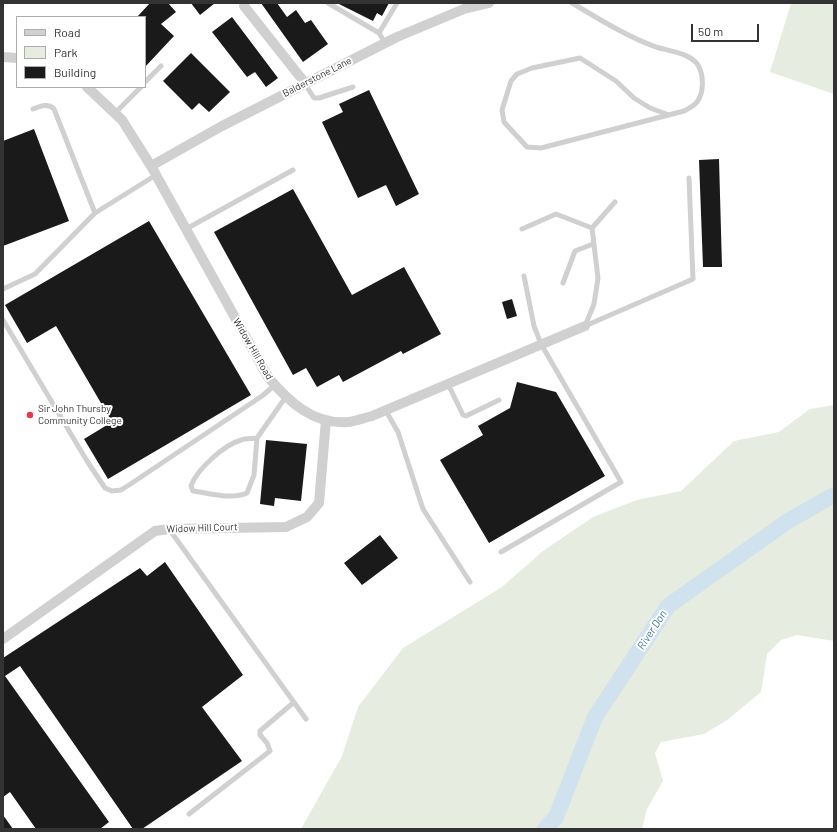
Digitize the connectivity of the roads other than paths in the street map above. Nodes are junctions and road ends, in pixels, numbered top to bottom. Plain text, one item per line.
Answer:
1 (328, 3) edge
2 (397, 3) edge
3 (489, 3) edge
4 (572, 3) edge
5 (244, 6) dead end
6 (465, 6) edge
7 (379, 33) junction
8 (385, 43) junction
9 (3, 57) edge
10 (16, 58) edge
11 (161, 66) dead end
12 (146, 81) edge
13 (305, 83) junction
14 (354, 86) dead end
15 (88, 88) edge
16 (139, 88) edge
17 (33, 108) dead end
18 (115, 113) junction
19 (669, 115) junction
20 (153, 170) junction
21 (292, 170) dead end
22 (689, 178) dead end
23 (615, 202) dead end
24 (95, 213) junction
25 (592, 228) junction
26 (186, 229) junction
27 (522, 230) dead end
28 (594, 244) junction
29 (524, 276) dead end
30 (563, 283) dead end
31 (3, 289) edge
32 (3, 320) edge
33 (585, 326) junction
34 (541, 344) junction
35 (448, 384) junction
36 (275, 385) junction
37 (285, 398) junction
38 (500, 400) dead end
39 (386, 411) junction
40 (326, 420) junction
41 (257, 438) junction
42 (169, 528) junction
43 (501, 552) dead end
44 (470, 582) dead end
45 (3, 639) edge
46 (293, 703) junction
47 (306, 719) dead end
48 (189, 814) dead end

1 - 7 lane
2 - 7 lane
3 - 6 street, Balderstone Lane
4 - 19 lane
5 - 13 street
6 - 8 street, Balderstone Lane
7 - 8 lane
8 - 13 street, Balderstone Lane
9 - 10 street
11 - 12 lane
13 - 14 lane
13 - 20 street, Balderstone Lane
15 - 18 street, Widow Hill Road
16 - 18 lane
17 - 24 lane
18 - 20 street, Widow Hill Road
19 - 19 lane
20 - 24 lane
20 - 26 street, Widow Hill Road
21 - 26 lane
22 - 33 lane
23 - 25 lane
24 - 31 lane
25 - 27 lane
25 - 28 lane
26 - 36 street, Widow Hill Road
28 - 30 lane
28 - 33 lane
29 - 34 lane
32 - 36 lane
33 - 34 street, Widow Hill Road
34 - 35 street, Widow Hill Road
34 - 43 lane
35 - 38 lane
35 - 39 street, Widow Hill Road
36 - 37 street, Widow Hill Road
37 - 40 street, Widow Hill Road
37 - 41 lane
39 - 40 street, Widow Hill Road
39 - 44 lane
40 - 42 street, Widow Hill Court
41 - 41 lane
42 - 45 street, Widow Hill Court
42 - 46 lane
46 - 47 lane
46 - 48 lane

